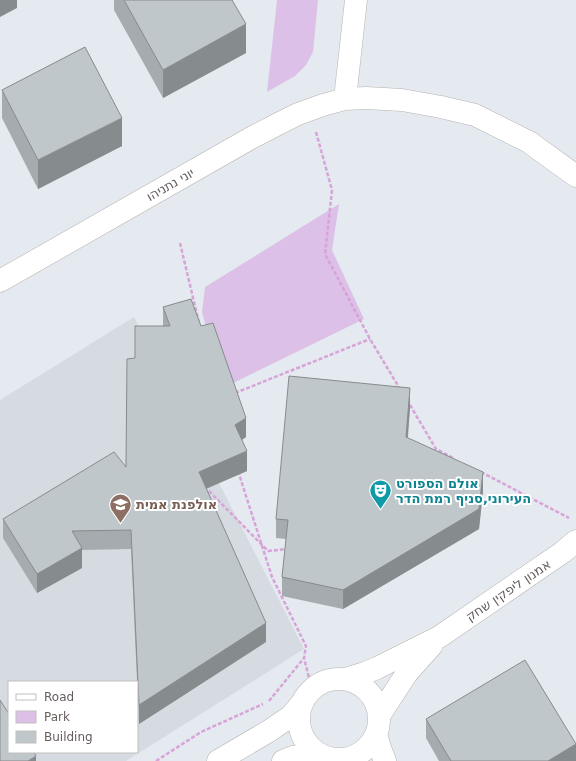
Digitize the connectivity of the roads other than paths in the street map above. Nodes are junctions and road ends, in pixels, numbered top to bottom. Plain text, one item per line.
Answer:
1 (356, 0) edge
2 (345, 99) junction
3 (576, 176) edge
4 (0, 281) edge
5 (576, 541) edge
6 (439, 637) junction
7 (345, 679) junction
8 (306, 696) junction
9 (378, 725) junction
10 (319, 754) junction
11 (340, 760) edge
12 (218, 761) edge
13 (282, 761) edge
14 (385, 761) edge

1 - 2 street
2 - 3 street
2 - 4 street, יוני נתניהו
5 - 6 street, אמנון ליפקין שחק
6 - 7 street, אמנון ליפקין שחק
6 - 9 street, אמנון ליפקין שחק
7 - 8 street
7 - 9 street
8 - 10 street
8 - 12 street
9 - 11 street
9 - 14 street
10 - 11 street
10 - 13 street

